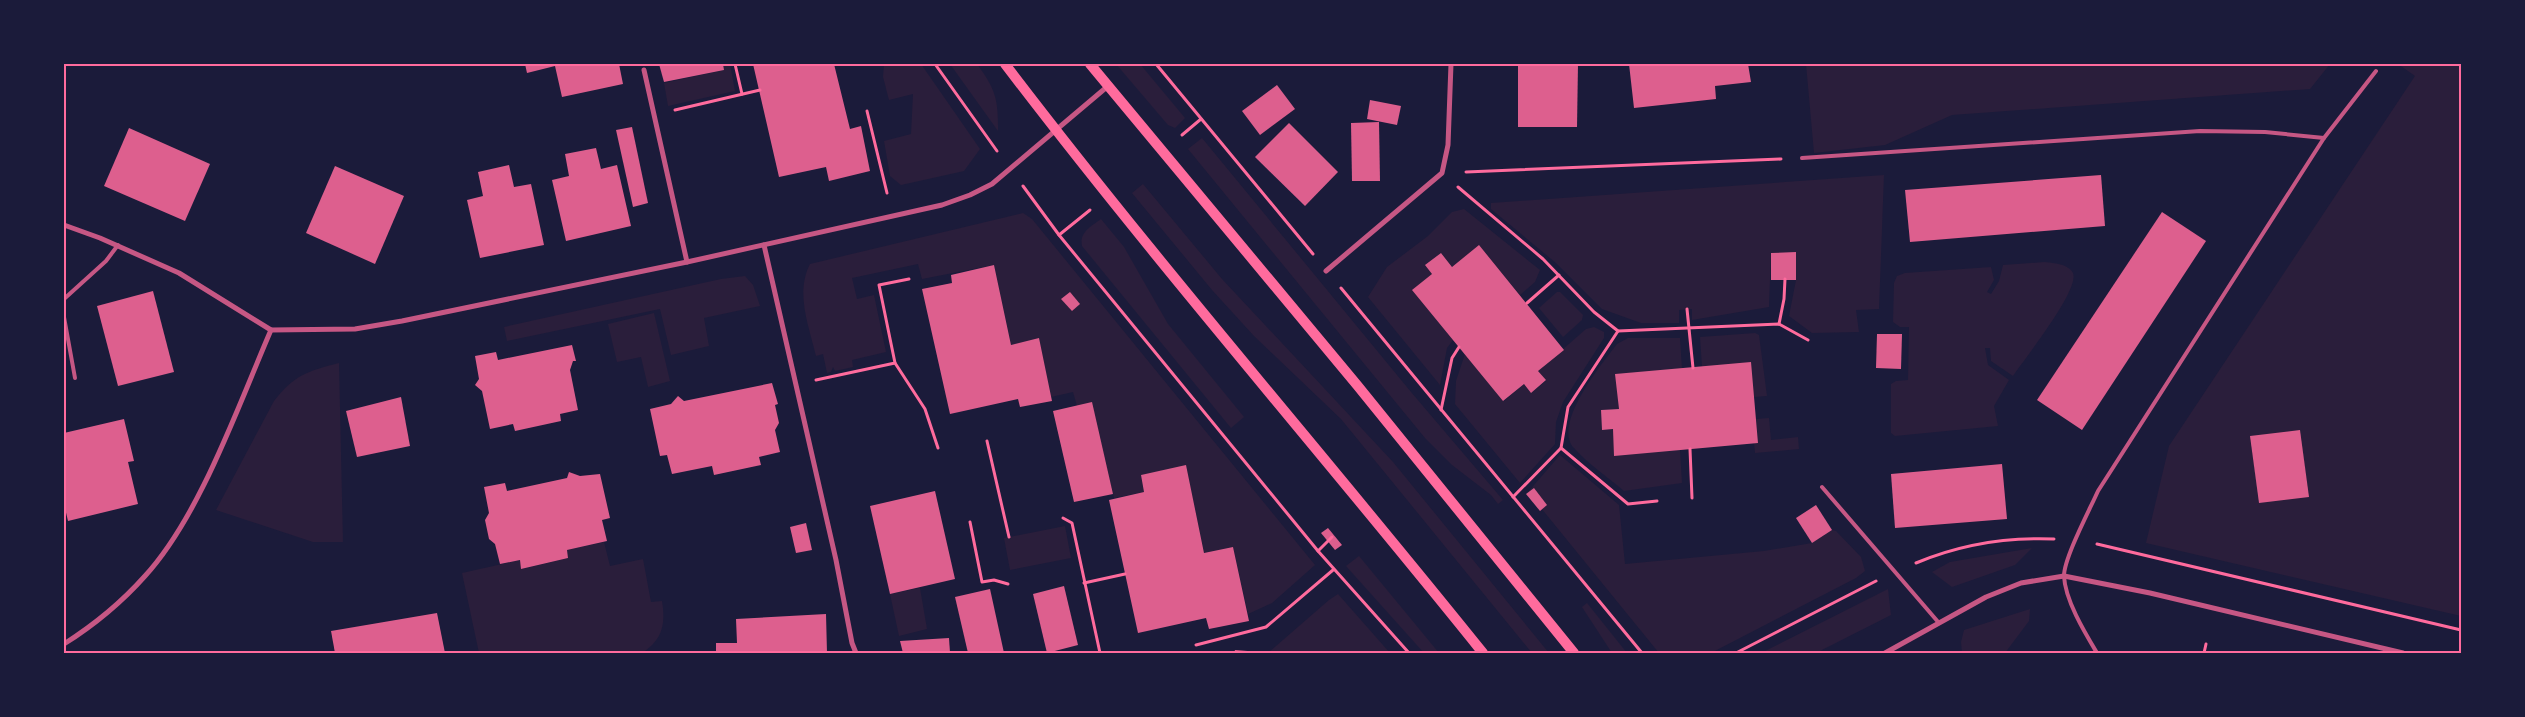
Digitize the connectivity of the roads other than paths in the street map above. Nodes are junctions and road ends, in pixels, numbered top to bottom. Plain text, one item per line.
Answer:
1 (1004, 64) edge
2 (1090, 64) edge
3 (1450, 64) edge
4 (644, 70) dead end
5 (2376, 71) dead end
6 (1108, 86) junction
7 (1056, 131) junction
8 (2324, 138) junction
9 (1802, 158) road end
10 (64, 225) edge
11 (118, 245) junction
12 (764, 245) junction
13 (687, 262) junction
14 (1326, 271) road end
15 (64, 299) edge
16 (64, 317) edge
17 (271, 330) junction
18 (75, 378) dead end
19 (1822, 486) dead end
20 (2064, 576) junction
21 (1939, 622) junction
22 (64, 644) edge
23 (856, 653) edge
24 (1483, 653) edge
25 (1574, 653) edge
26 (1886, 653) edge
27 (2097, 653) edge
28 (2403, 653) edge

1 - 7 main road
2 - 6 main road
3 - 14 street
4 - 13 street
5 - 8 lane
6 - 7 street
6 - 25 main road
7 - 12 street
7 - 24 main road
8 - 9 lane
8 - 20 lane
10 - 11 street
11 - 15 lane
11 - 17 street
12 - 13 street
12 - 23 street
13 - 17 street
16 - 18 lane
17 - 22 street
19 - 21 lane
20 - 21 street
20 - 27 lane
20 - 28 street
21 - 26 street

